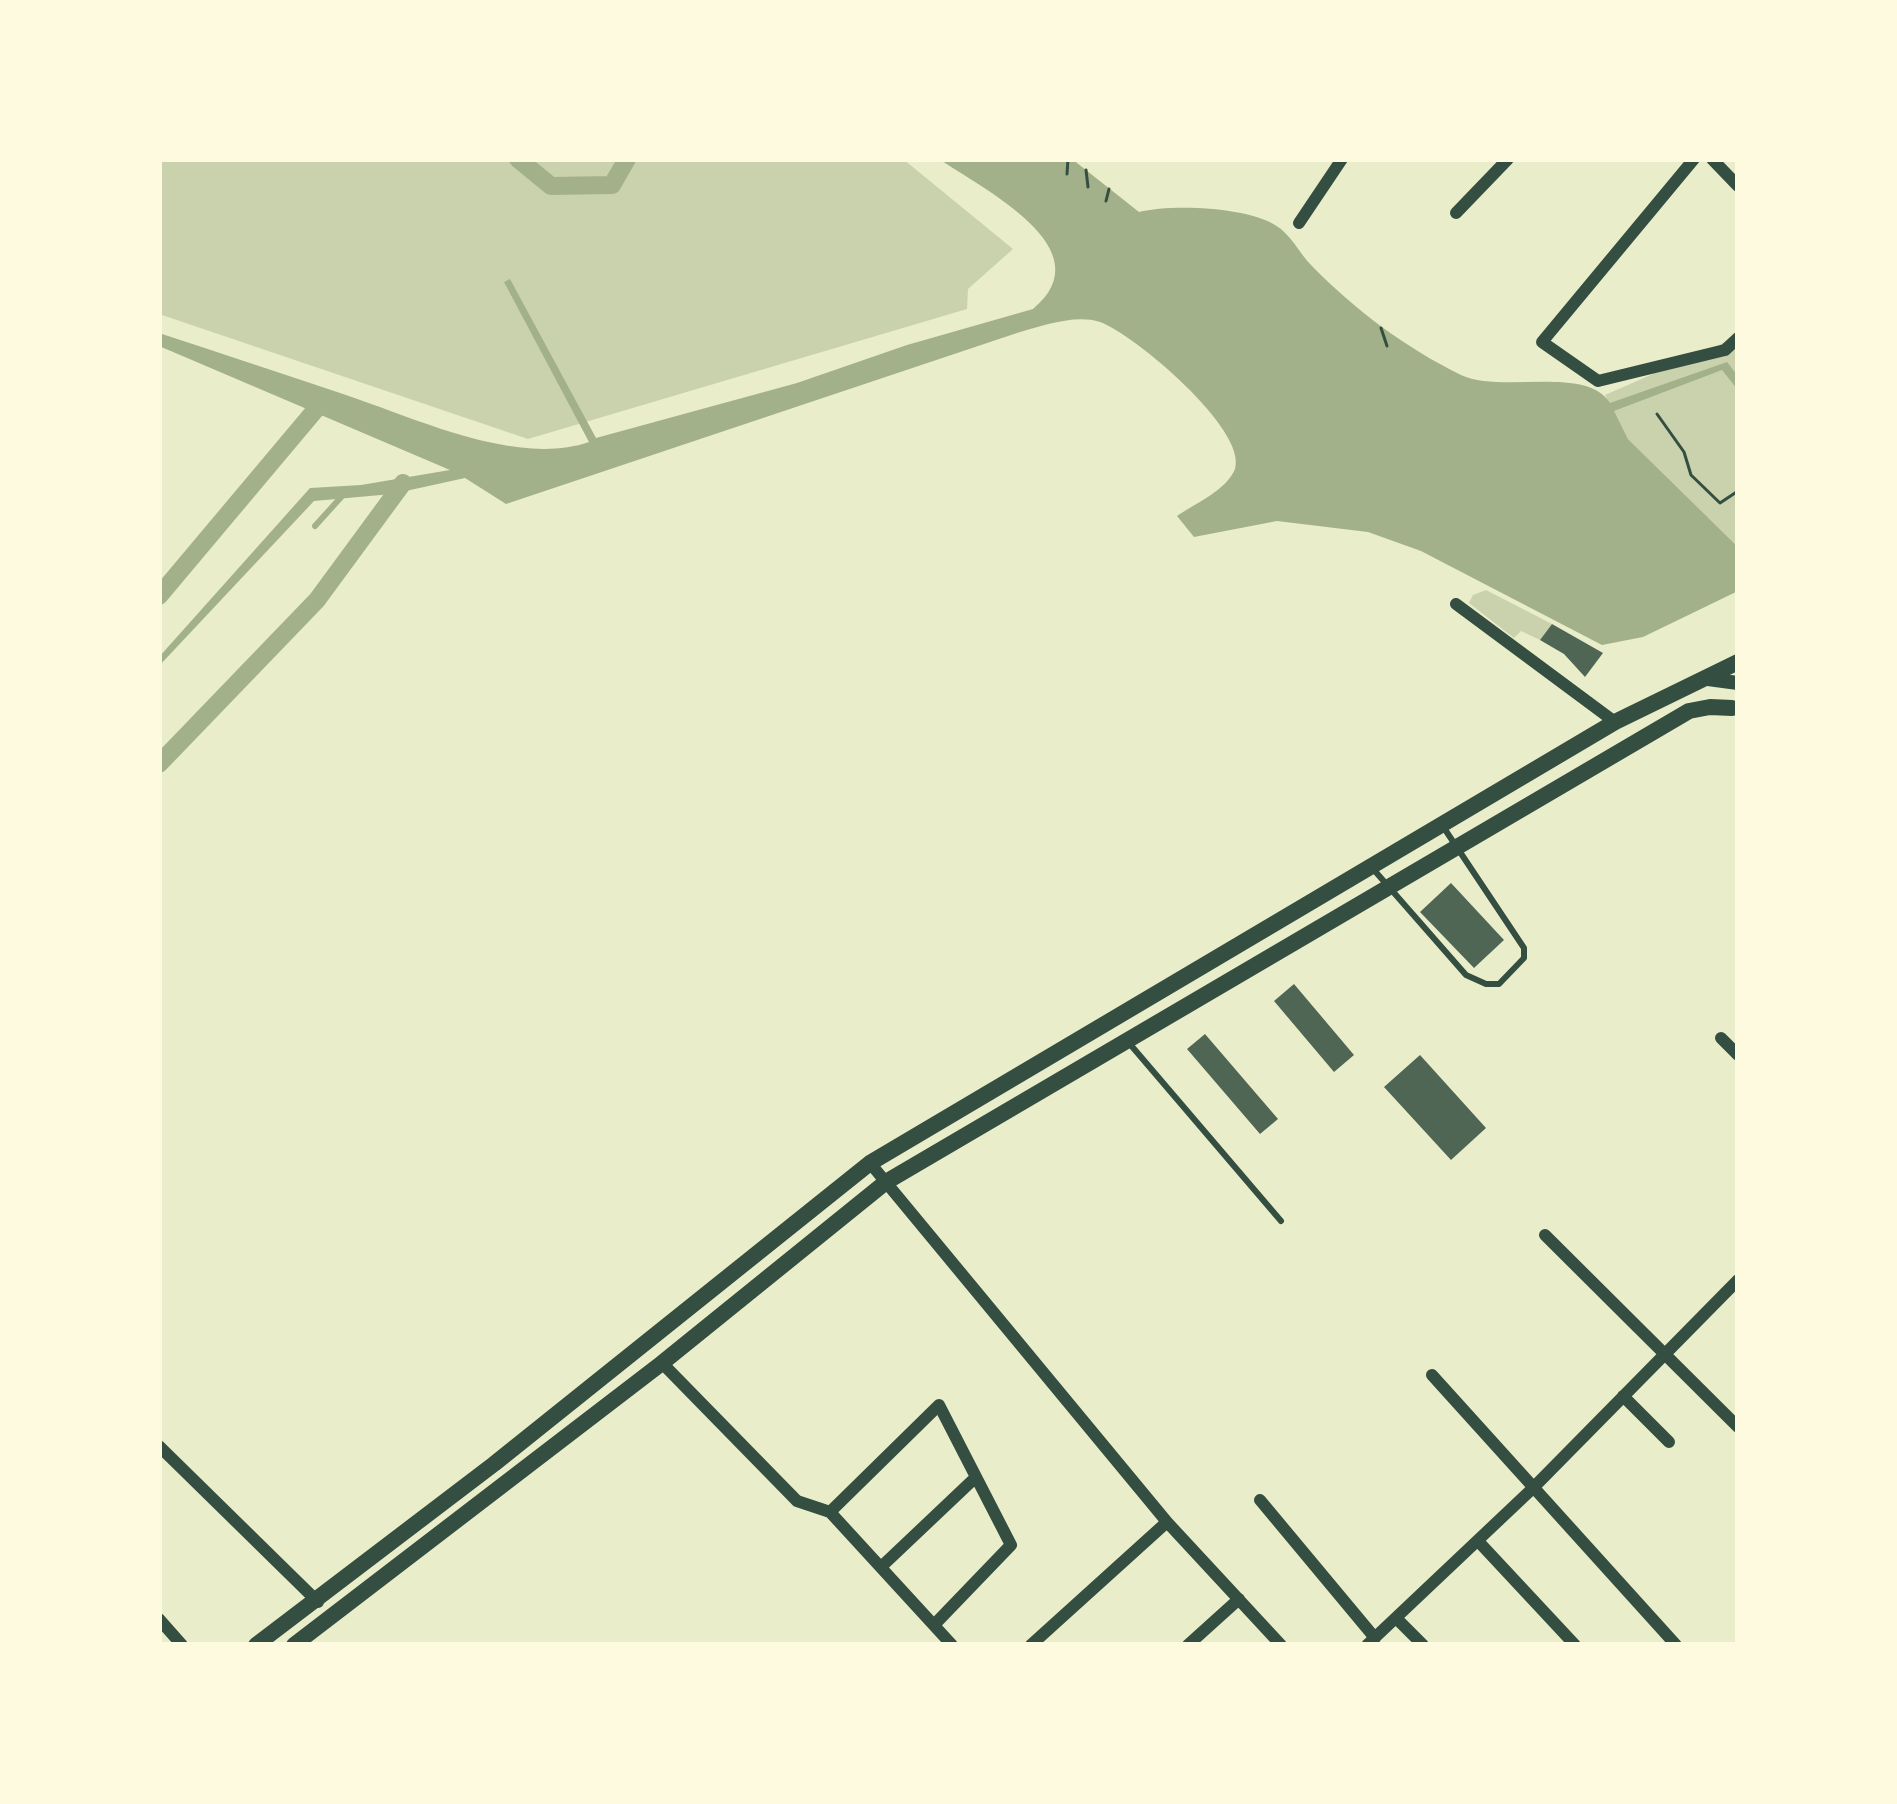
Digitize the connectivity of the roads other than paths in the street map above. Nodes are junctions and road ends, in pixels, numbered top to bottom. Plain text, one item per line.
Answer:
1 (1342, 159) edge
2 (1508, 159) edge
3 (1694, 159) edge
4 (1712, 159) edge
5 (1738, 186) edge
6 (1456, 213) dead end
7 (1299, 223) dead end
8 (1738, 338) edge
9 (1456, 604) dead end
10 (1738, 662) edge
11 (1703, 679) junction
12 (1738, 683) edge
13 (1735, 710) edge
14 (1615, 722) junction
15 (1442, 825) junction
16 (1456, 848) junction
17 (1372, 866) junction
18 (1387, 888) junction
19 (1110, 1019) junction
20 (1721, 1038) dead end
21 (1126, 1040) junction
22 (1738, 1055) edge
23 (989, 1089) junction
24 (1003, 1113) junction
25 (870, 1163) junction
26 (886, 1182) junction
27 (806, 1212) junction
28 (1281, 1221) dead end
29 (821, 1232) junction
30 (1545, 1235) dead end
31 (1738, 1280) edge
32 (718, 1282) junction
33 (735, 1303) junction
34 (1666, 1352) junction
35 (662, 1363) junction
36 (1432, 1376) dead end
37 (1623, 1396) junction
38 (1738, 1427) edge
39 (1669, 1442) dead end
40 (159, 1446) edge
41 (494, 1464) junction
42 (976, 1477) junction
43 (508, 1481) junction
44 (1532, 1490) junction
45 (1260, 1500) dead end
46 (830, 1512) junction
47 (1167, 1522) junction
48 (1478, 1540) junction
49 (881, 1567) junction
50 (1239, 1599) junction
51 (317, 1602) junction
52 (1396, 1618) junction
53 (159, 1619) edge
54 (934, 1624) junction
55 (1371, 1641) edge
56 (182, 1645) edge
57 (256, 1645) edge
58 (294, 1645) edge
59 (952, 1645) edge
60 (1031, 1645) edge
61 (1188, 1645) edge
62 (1281, 1645) edge
63 (1423, 1645) edge
64 (1575, 1645) edge
65 (1676, 1645) edge

1 - 7 street
2 - 6 street
3 - 8 street
4 - 5 street
9 - 14 street
10 - 11 main road
11 - 12 street
11 - 14 main road
13 - 16 main road
14 - 15 main road
15 - 16 lane
15 - 17 main road
16 - 18 main road
16 - 18 lane
17 - 18 lane
17 - 19 main road
18 - 21 main road
19 - 21 main road
19 - 23 main road
20 - 22 street
21 - 24 main road
21 - 28 lane
23 - 24 main road
23 - 25 main road
24 - 26 main road
25 - 26 street
25 - 27 main road
26 - 29 main road
26 - 47 street
27 - 29 main road
27 - 32 main road
29 - 33 main road
30 - 34 street
31 - 34 street
32 - 33 main road
32 - 41 main road
33 - 35 main road
34 - 37 street
34 - 38 street
35 - 43 main road
35 - 46 street
36 - 44 street
37 - 39 street
37 - 44 street
40 - 51 street
41 - 43 main road
41 - 51 main road
42 - 46 street
42 - 49 street
42 - 54 street
43 - 58 main road
44 - 48 street
44 - 65 street
45 - 55 street
46 - 49 street
47 - 50 street
47 - 60 street
48 - 52 street
48 - 64 street
49 - 54 street
50 - 61 street
50 - 62 street
51 - 57 main road
52 - 55 street
52 - 63 street
53 - 56 street
54 - 59 street

